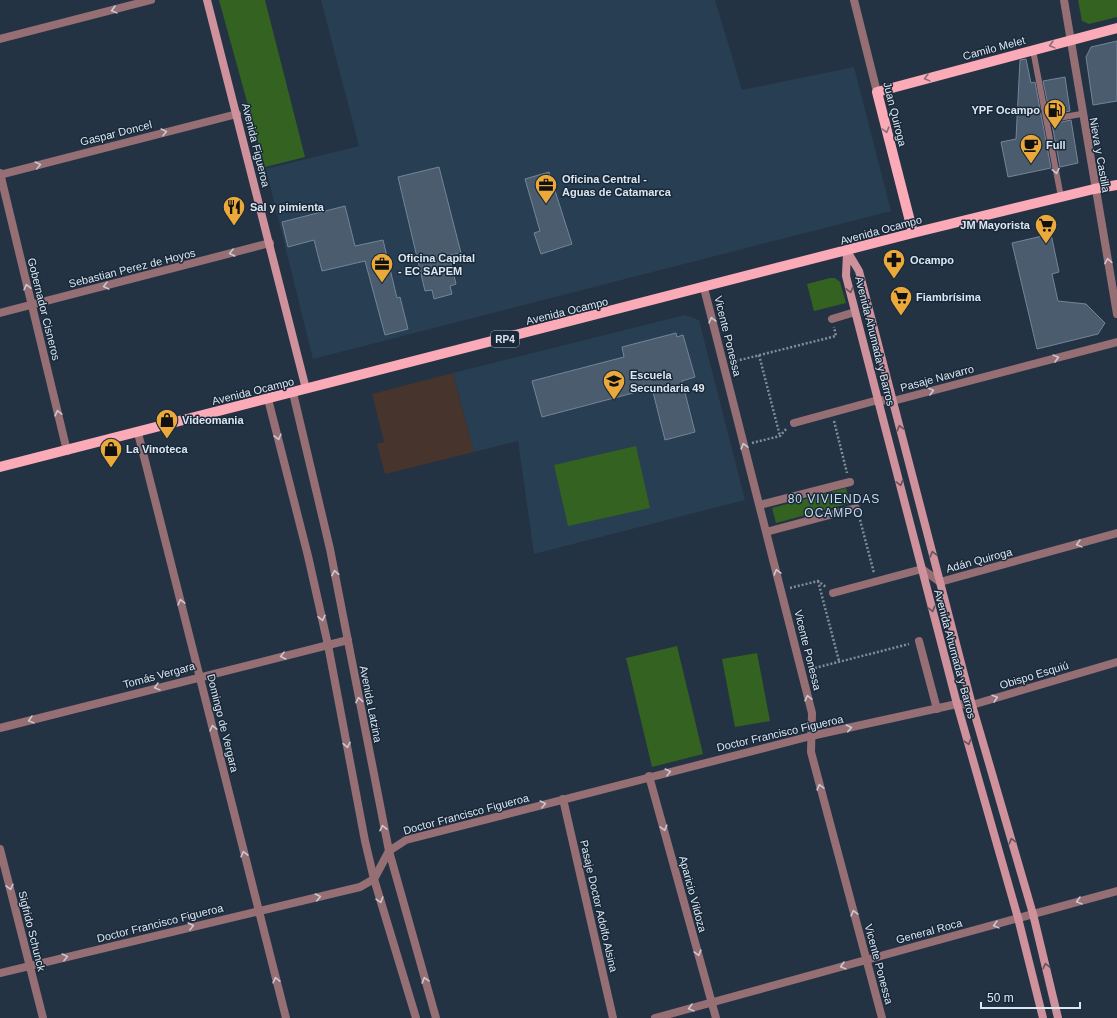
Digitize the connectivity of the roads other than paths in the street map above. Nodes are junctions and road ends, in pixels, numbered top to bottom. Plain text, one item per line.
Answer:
1 (152, 0) edge
2 (208, 0) edge
3 (854, 0) edge
4 (1064, 0) edge
5 (1117, 28) edge
6 (0, 39) edge
7 (1070, 40) junction
8 (1034, 50) junction
9 (877, 92) junction
10 (237, 114) junction
11 (1082, 114) junction
12 (1047, 120) junction
13 (0, 174) edge
14 (1117, 185) edge
15 (1094, 189) junction
16 (1061, 197) junction
17 (913, 233) junction
18 (270, 244) junction
19 (847, 251) junction
20 (704, 288) junction
21 (32, 305) junction
22 (855, 312) junction
23 (0, 313) edge
24 (1117, 314) edge
25 (832, 319) road end
26 (1117, 342) edge
27 (306, 389) junction
28 (293, 393) junction
29 (268, 399) junction
30 (878, 400) junction
31 (893, 402) junction
32 (794, 423) road end
33 (138, 433) junction
34 (67, 451) junction
35 (0, 467) edge
36 (850, 482) dead end
37 (760, 505) junction
38 (856, 508) dead end
39 (766, 532) junction
40 (1117, 533) edge
41 (922, 569) junction
42 (940, 582) junction
43 (833, 593) road end
44 (348, 640) junction
45 (919, 641) road end
46 (328, 645) junction
47 (1117, 662) edge
48 (200, 676) junction
49 (957, 704) junction
50 (972, 705) junction
51 (937, 709) junction
52 (0, 728) edge
53 (811, 736) junction
54 (649, 776) junction
55 (564, 799) junction
56 (0, 849) edge
57 (389, 851) junction
58 (374, 879) junction
59 (1117, 891) edge
60 (258, 910) junction
61 (1033, 914) junction
62 (1018, 918) junction
63 (866, 960) junction
64 (29, 966) junction
65 (0, 973) edge
66 (712, 1002) junction
67 (43, 1018) edge
68 (286, 1018) edge
69 (416, 1018) edge
70 (436, 1018) edge
71 (614, 1018) edge
72 (655, 1018) edge
73 (716, 1018) edge
74 (882, 1018) edge
75 (1043, 1018) edge
76 (1058, 1018) edge

1 -> 6 street
2 - 10 main road, Avenida Figueroa
3 - 9 street, Juan Quiroga
4 - 7 street, Nieva y Castilla
5 - 7 main road, Camilo Melet
7 -> 8 main road, Camilo Melet
7 - 11 street, Nieva y Castilla
8 -> 9 main road, Camilo Melet
8 - 12 lane
9 -> 17 main road, Juan Quiroga
13 -> 10 street, Gaspar Doncel
10 - 18 main road, Avenida Figueroa
11 - 12 lane
11 - 15 street, Nieva y Castilla
12 -> 16 lane
21 -> 13 street, Gobernador Cisneros
14 - 15 main road, Avenida Ocampo / RP4
15 - 16 main road, Avenida Ocampo / RP4
24 -> 15 street, Nieva y Castilla
16 - 17 main road, Avenida Ocampo / RP4
17 - 19 main road, Avenida Ocampo / RP4
18 -> 21 street, Sebastian Perez de Hoyos
18 - 27 main road, Avenida Figueroa
19 - 20 main road, Avenida Ocampo / RP4
19 -> 22 main road, Avenida Ahumada y Barros
19 - 31 main road, Avenida Ahumada y Barros
20 - 27 main road, Avenida Ocampo / RP4
37 -> 20 street, Vicente Ponessa
21 - 23 street, Sebastian Perez de Hoyos
34 -> 21 street, Gobernador Cisneros
22 - 25 street
22 - 30 main road, Avenida Ahumada y Barros
31 -> 26 street, Pasaje Navarro
27 - 28 main road, Avenida Ocampo / RP4
28 - 29 main road, Avenida Ocampo / RP4
44 -> 28 street, Avenida Latzina
29 - 33 main road, Avenida Ocampo / RP4
29 -> 46 street
30 - 31 street, Pasaje Navarro
30 - 32 street, Pasaje Navarro
30 -> 41 main road, Avenida Ahumada y Barros
42 -> 31 main road, Avenida Ahumada y Barros
33 - 34 main road, Avenida Ocampo / RP4
48 -> 33 street, Domingo de Vergara
34 - 35 main road, Avenida Ocampo / RP4
36 - 37 street
37 - 39 street, Vicente Ponessa
38 - 39 street
53 -> 39 street, Vicente Ponessa
40 -> 42 street, Adán Quiroga
41 - 42 street, Adán Quiroga
41 - 43 street
41 -> 49 main road, Avenida Ahumada y Barros
42 - 50 main road, Avenida Ahumada y Barros
44 - 46 street, Tomás Vergara
57 -> 44 street, Avenida Latzina
45 - 51 street
46 -> 48 street, Tomás Vergara
46 -> 58 street
50 -> 47 street, Obispo Esquiú
48 -> 52 street, Tomás Vergara
60 -> 48 street, Domingo de Vergara
49 - 50 street, Obispo Esquiú
49 - 51 street, Doctor Francisco Figueroa
49 -> 62 main road, Avenida Ahumada y Barros
61 -> 50 main road, Avenida Ahumada y Barros
53 -> 51 street, Doctor Francisco Figueroa
54 -> 53 street, Doctor Francisco Figueroa
63 -> 53 street, Vicente Ponessa
54 - 55 street, Doctor Francisco Figueroa
54 -> 66 street, Aparicio Vildoza
57 -> 55 street, Doctor Francisco Figueroa
55 - 71 street, Pasaje Doctor Adolfo Alsina
56 -> 64 street, Sigfrido Schunck
57 - 58 street, Doctor Francisco Figueroa
70 -> 57 street, Avenida Latzina
60 -> 58 street, Doctor Francisco Figueroa
58 -> 69 street
59 -> 61 street, General Roca
64 -> 60 street, Doctor Francisco Figueroa
68 -> 60 street, Domingo de Vergara
61 - 62 street, General Roca
76 -> 61 main road, Avenida Ahumada y Barros
62 -> 63 street, General Roca
62 - 75 main road, Avenida Ahumada y Barros
63 -> 66 street, General Roca
63 - 74 street, Vicente Ponessa
64 - 65 street, Doctor Francisco Figueroa
64 - 67 street, Sigfrido Schunck
66 -> 72 street, General Roca
66 - 73 street, Aparicio Vildoza

